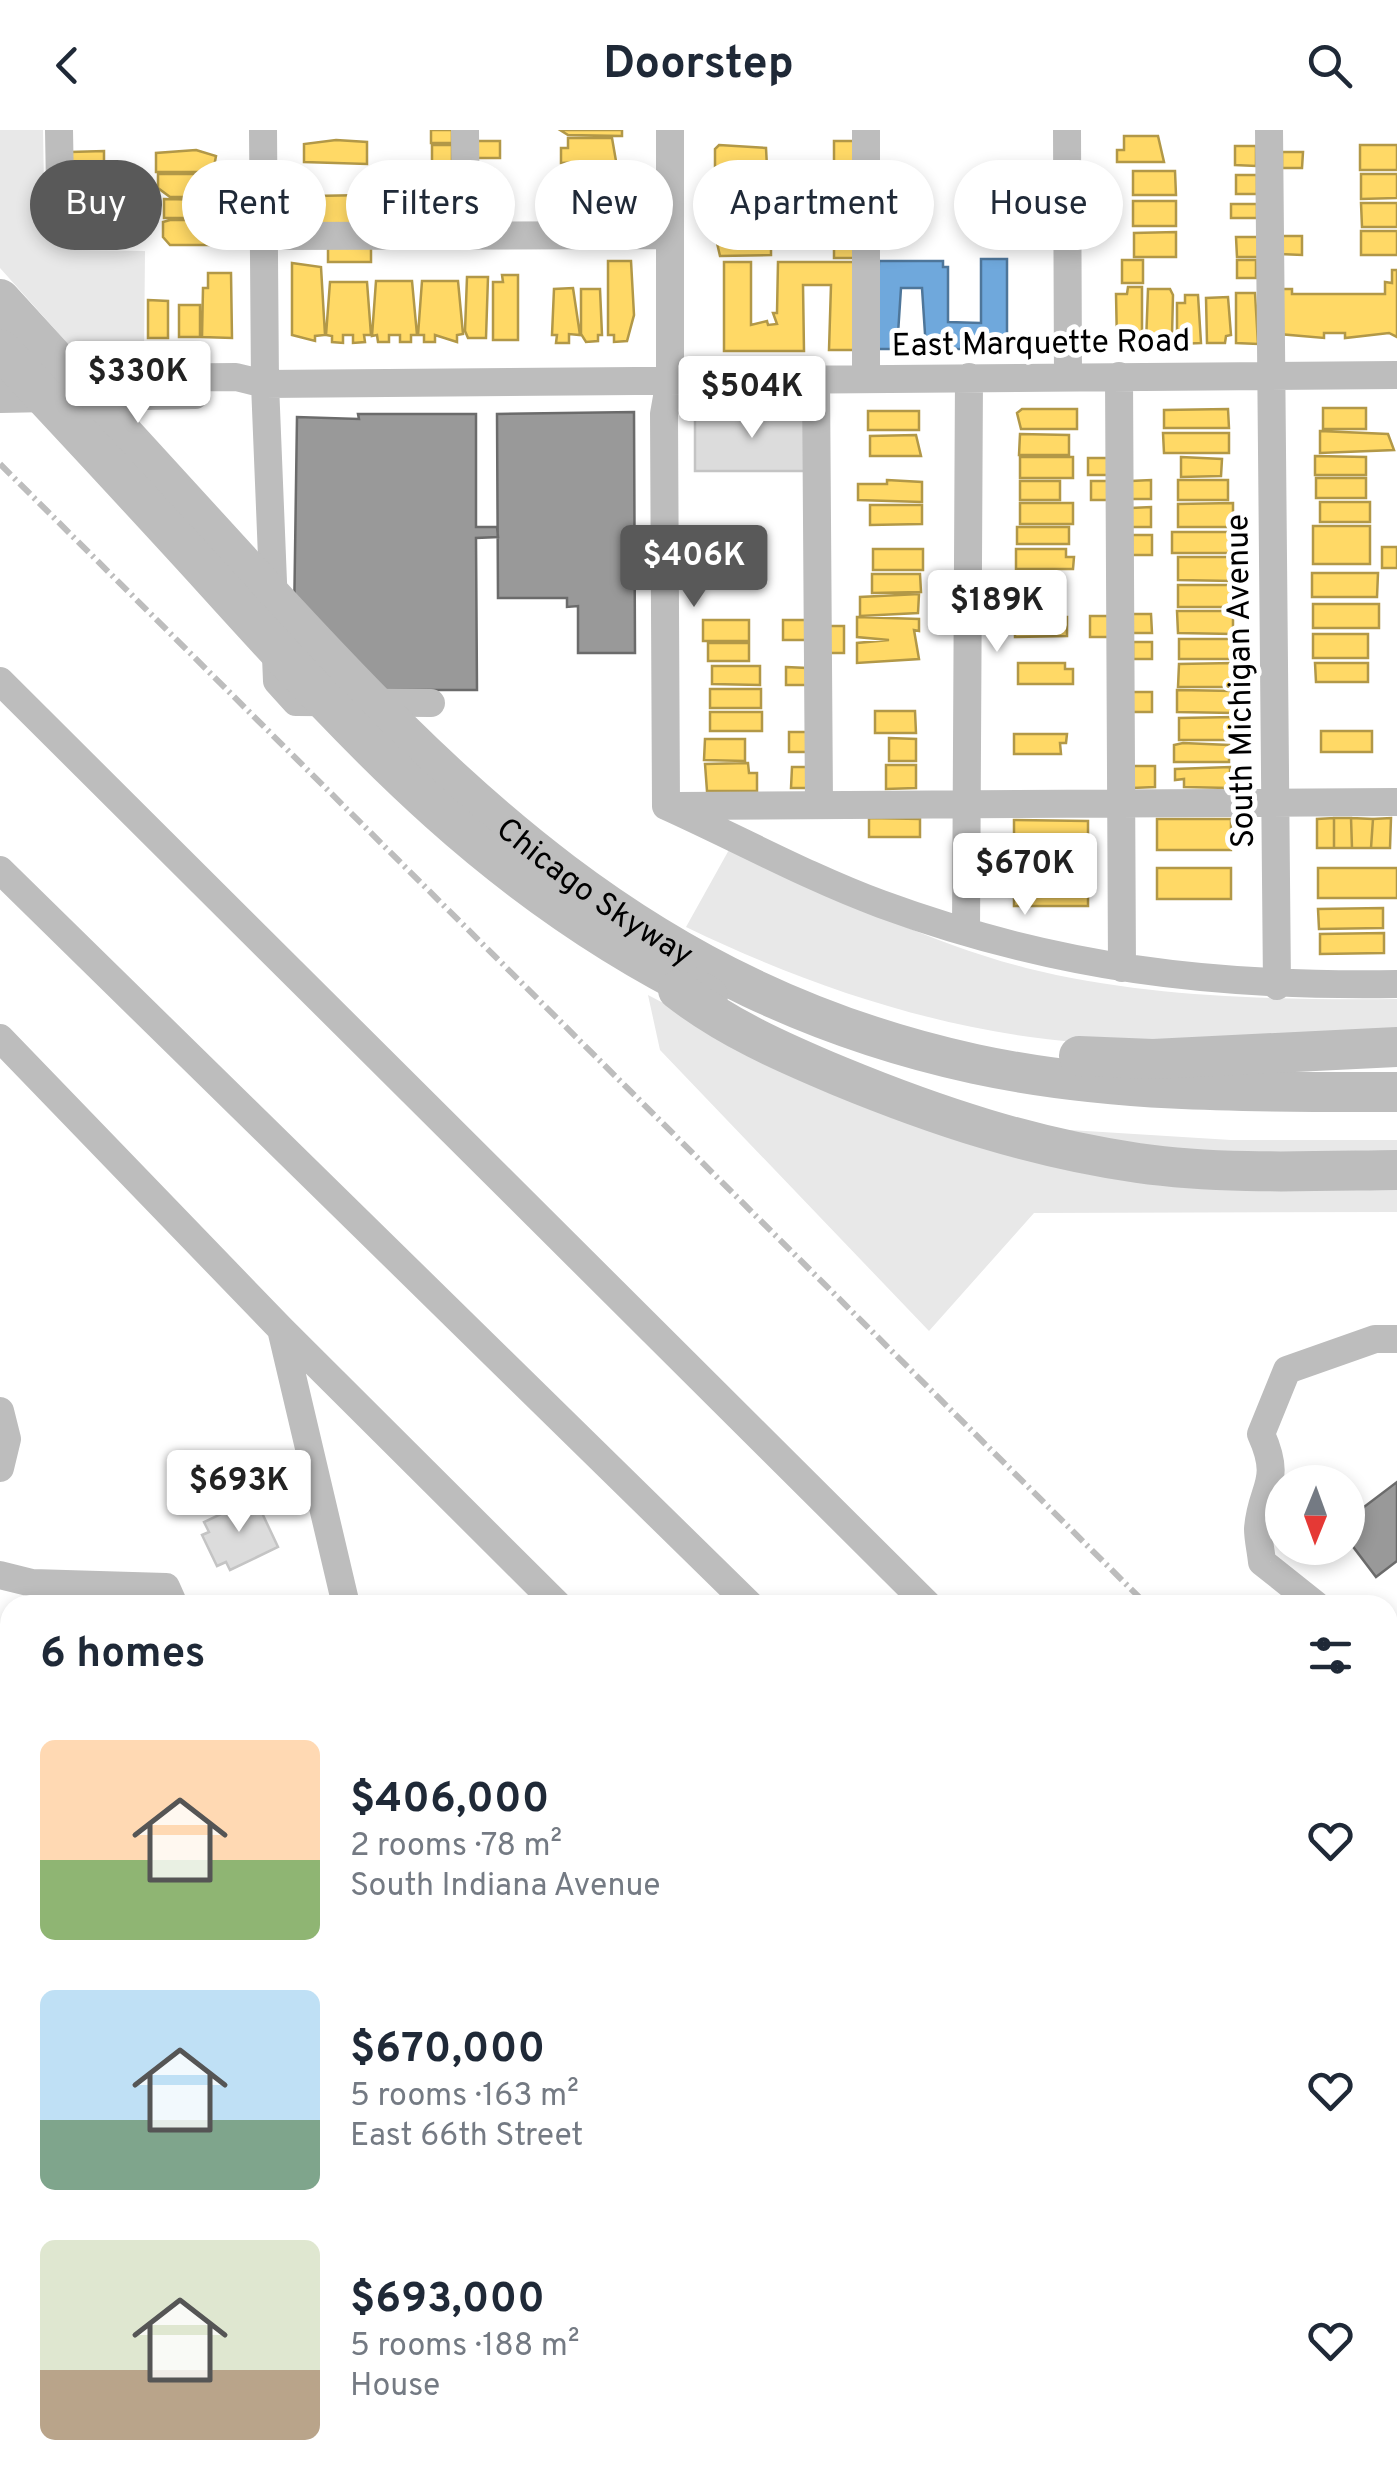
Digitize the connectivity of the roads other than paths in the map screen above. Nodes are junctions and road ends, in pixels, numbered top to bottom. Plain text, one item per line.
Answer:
1 (60, 130) edge
2 (263, 130) edge
3 (465, 130) edge
4 (670, 130) edge
5 (866, 130) edge
6 (1066, 130) edge
7 (1268, 130) edge
8 (60, 160) edge
9 (263, 160) edge
10 (465, 160) edge
11 (670, 160) edge
12 (264, 250) edge
13 (670, 250) edge
14 (0, 300) edge
15 (2, 361) edge
16 (1270, 374) junction
17 (1397, 375) edge
18 (1068, 376) junction
19 (1119, 376) junction
20 (969, 377) junction
21 (866, 378) junction
22 (816, 379) junction
23 (670, 380) junction
24 (265, 384) junction
25 (0, 399) edge
26 (200, 541) junction
27 (0, 681) edge
28 (431, 703) dead end
29 (433, 789) junction
30 (1276, 802) junction
31 (1397, 802) edge
32 (968, 804) junction
33 (1120, 804) junction
34 (819, 805) junction
35 (666, 806) junction
36 (0, 870) edge
37 (966, 932) junction
38 (643, 964) junction
39 (711, 968) junction
40 (1122, 968) junction
41 (1397, 984) edge
42 (1278, 986) junction
43 (0, 1038) edge
44 (1397, 1047) edge
45 (1397, 1092) edge
46 (1397, 1120) edge
47 (1397, 1170) edge
48 (281, 1329) junction
49 (1397, 1339) edge
50 (0, 1411) edge
51 (0, 1468) edge
52 (0, 1575) edge
53 (170, 1595) edge
54 (344, 1595) edge
55 (548, 1595) edge
56 (740, 1595) edge
57 (918, 1595) edge
58 (1303, 1595) edge

1 - 8 street
2 - 9 street
3 - 10 street
4 - 11 street
5 - 21 street
6 - 18 street
7 - 16 street, South Michigan Avenue
12 - 24 street
13 - 23 street
14 - 26 highway, Chicago Skyway
15 - 24 street, East Marquette Road
15 - 26 highway, Chicago Skyway
16 - 17 street, East Marquette Road
16 - 19 street, East Marquette Road
16 - 30 street, South Michigan Avenue
18 - 19 street, East Marquette Road
18 - 20 street, East Marquette Road
19 - 33 street
20 - 21 street, East Marquette Road
20 - 32 street
21 - 22 street, East Marquette Road
22 - 23 street, East Marquette Road
22 - 34 street
23 - 24 street, East Marquette Road
23 - 35 street
24 - 25 street, East Marquette Road
24 - 28 street
26 - 29 highway, Chicago Skyway
27 - 57 street
29 - 38 highway, Chicago Skyway
29 - 39 highway, Chicago Skyway
30 - 31 street
30 - 33 street
30 - 42 street, South Michigan Avenue
32 - 33 street
32 - 34 street
32 - 37 street
33 - 40 street
34 - 35 street
35 - 37 street
36 - 56 street
37 - 40 street
38 - 46 highway, Chicago Skyway
38 - 47 highway
39 - 44 highway
39 - 45 highway, Chicago Skyway
40 - 42 street
41 - 42 street
43 - 48 street
48 - 54 street
48 - 55 street
49 - 58 street
50 - 51 street
52 - 53 street

